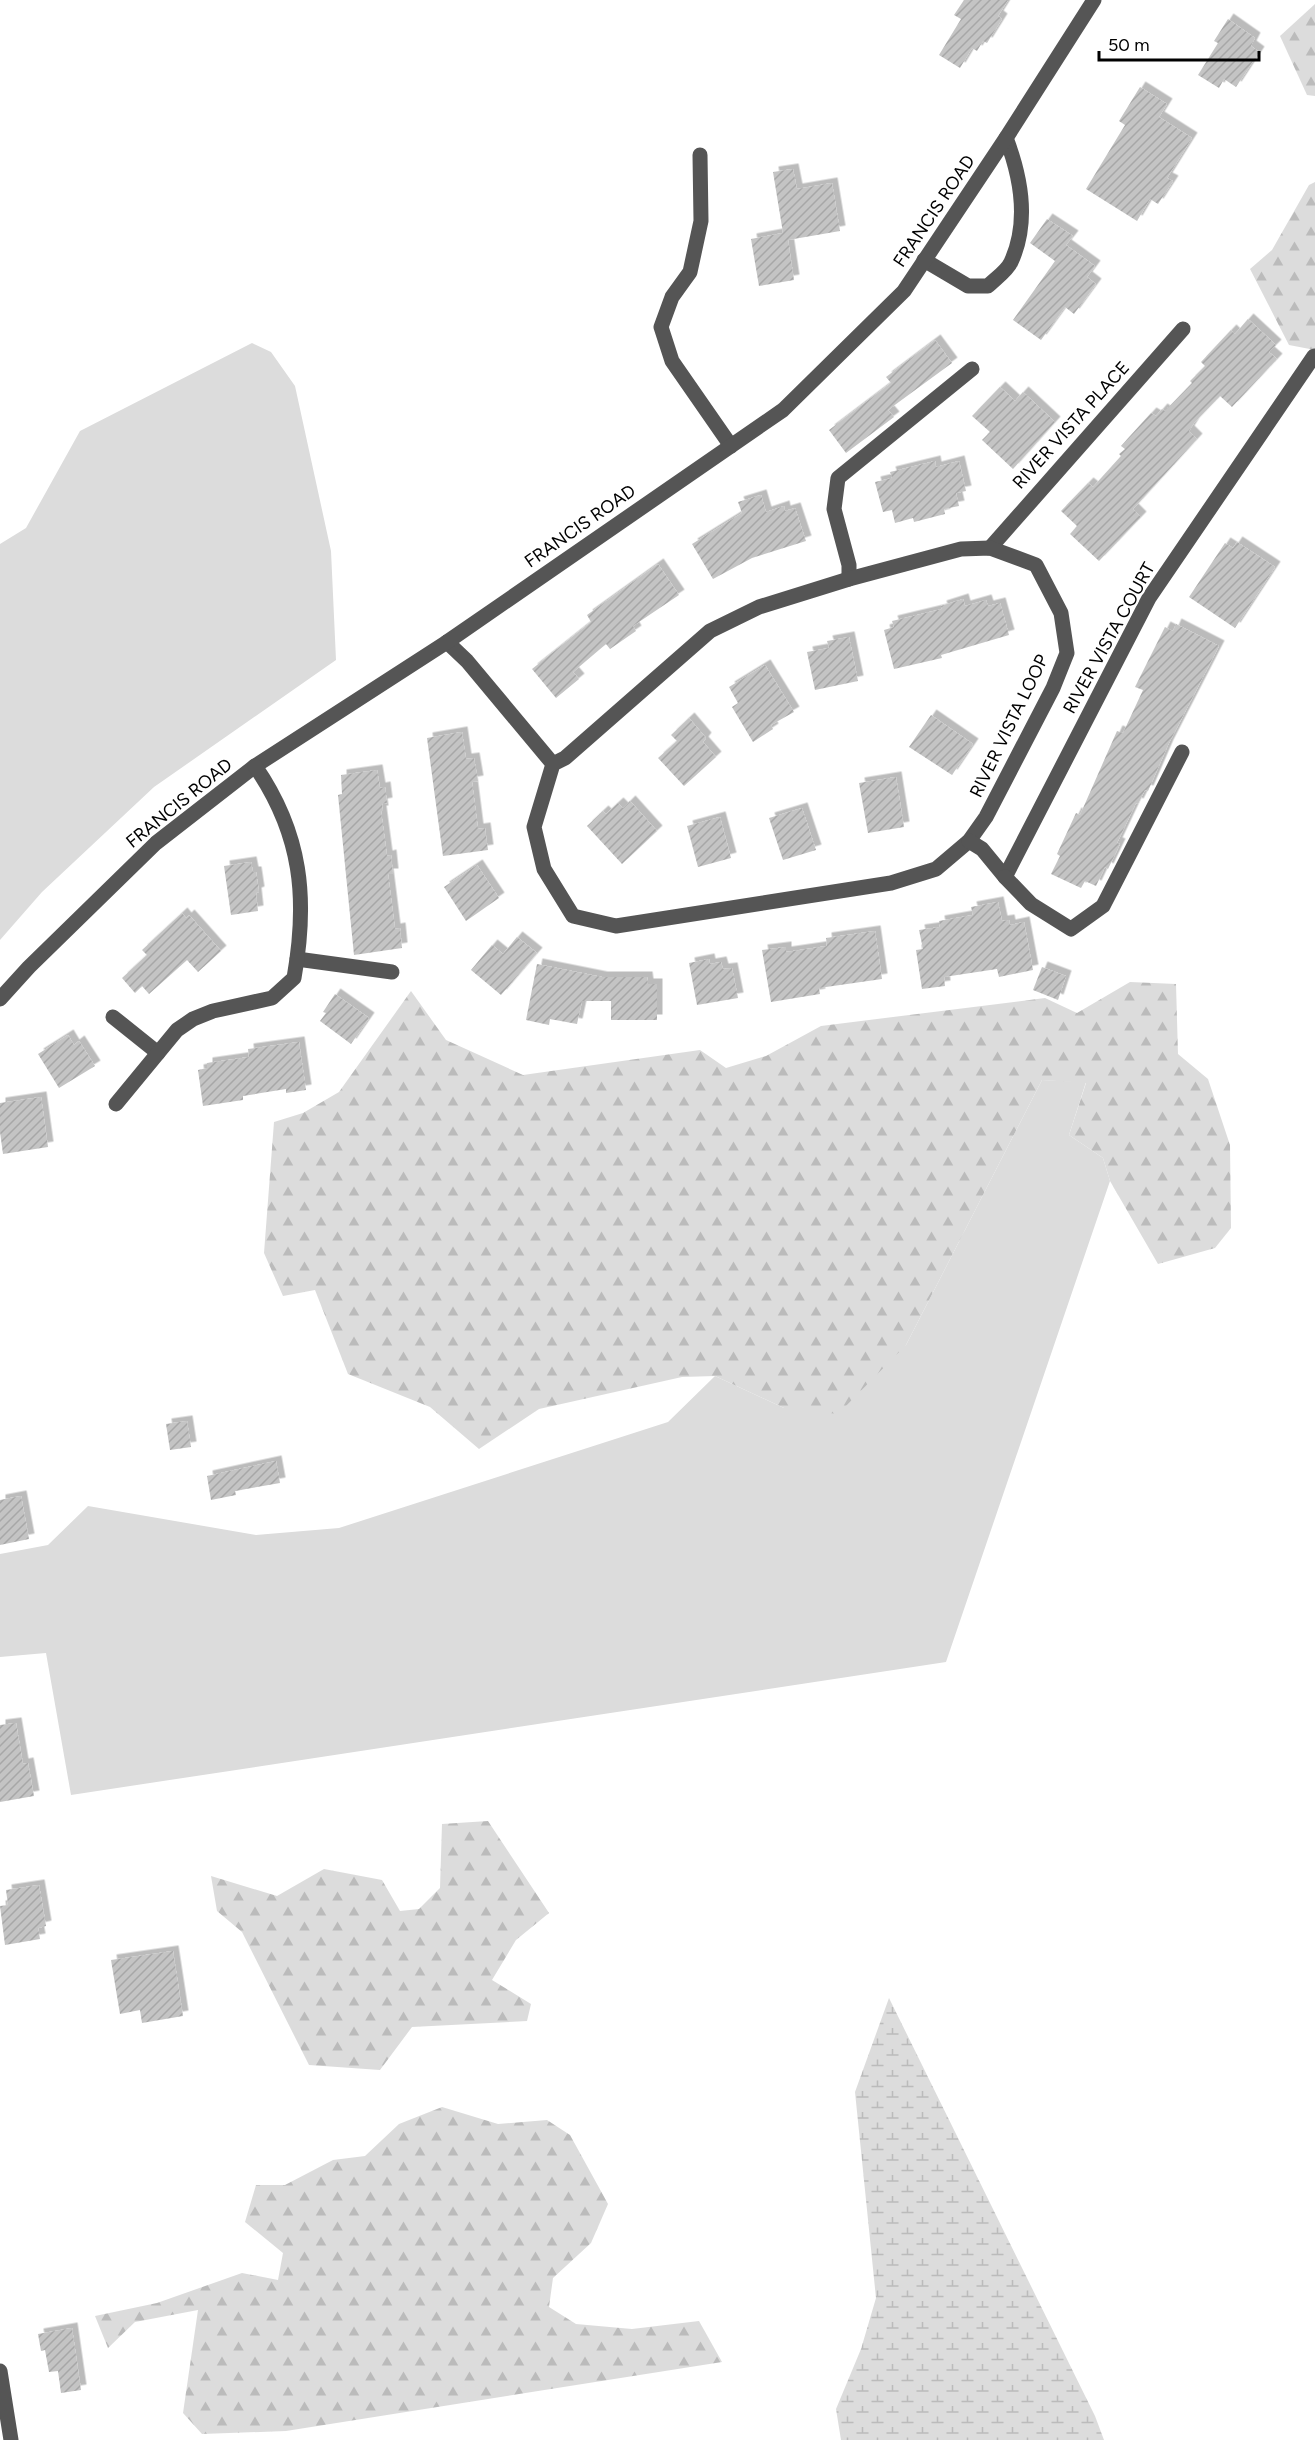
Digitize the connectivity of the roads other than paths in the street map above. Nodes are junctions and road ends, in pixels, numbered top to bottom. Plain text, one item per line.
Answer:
1 (1094, 0) edge
2 (1006, 138) junction
3 (700, 155) dead end
4 (924, 261) junction
5 (1183, 328) dead end
6 (1314, 356) edge
7 (972, 369) dead end
8 (730, 446) junction
9 (990, 548) junction
10 (849, 579) junction
11 (447, 642) junction
12 (1182, 752) dead end
13 (553, 764) junction
14 (255, 766) junction
15 (969, 841) junction
16 (1005, 877) junction
17 (297, 959) junction
18 (392, 972) dead end
19 (0, 999) edge
20 (113, 1017) dead end
21 (158, 1053) junction
22 (116, 1104) dead end
23 (0, 2371) edge
24 (11, 2440) edge

1 - 2 street, FRANCIS ROAD
2 - 4 street, FRANCIS ROAD
2 - 4 street
3 - 8 street
4 - 8 street, FRANCIS ROAD
5 - 9 street, RIVER VISTA PLACE
6 - 16 street, RIVER VISTA COURT
7 - 10 street
8 - 11 street, FRANCIS ROAD
9 - 10 street, RIVER VISTA LOOP
9 - 15 street, RIVER VISTA LOOP
10 - 13 street, RIVER VISTA LOOP
11 - 13 street
11 - 14 street, FRANCIS ROAD
12 - 16 street
13 - 15 street, RIVER VISTA LOOP
14 - 17 street
14 - 19 street, FRANCIS ROAD
15 - 16 street
17 - 18 street
17 - 21 street
20 - 21 street
21 - 22 street
23 - 24 street

